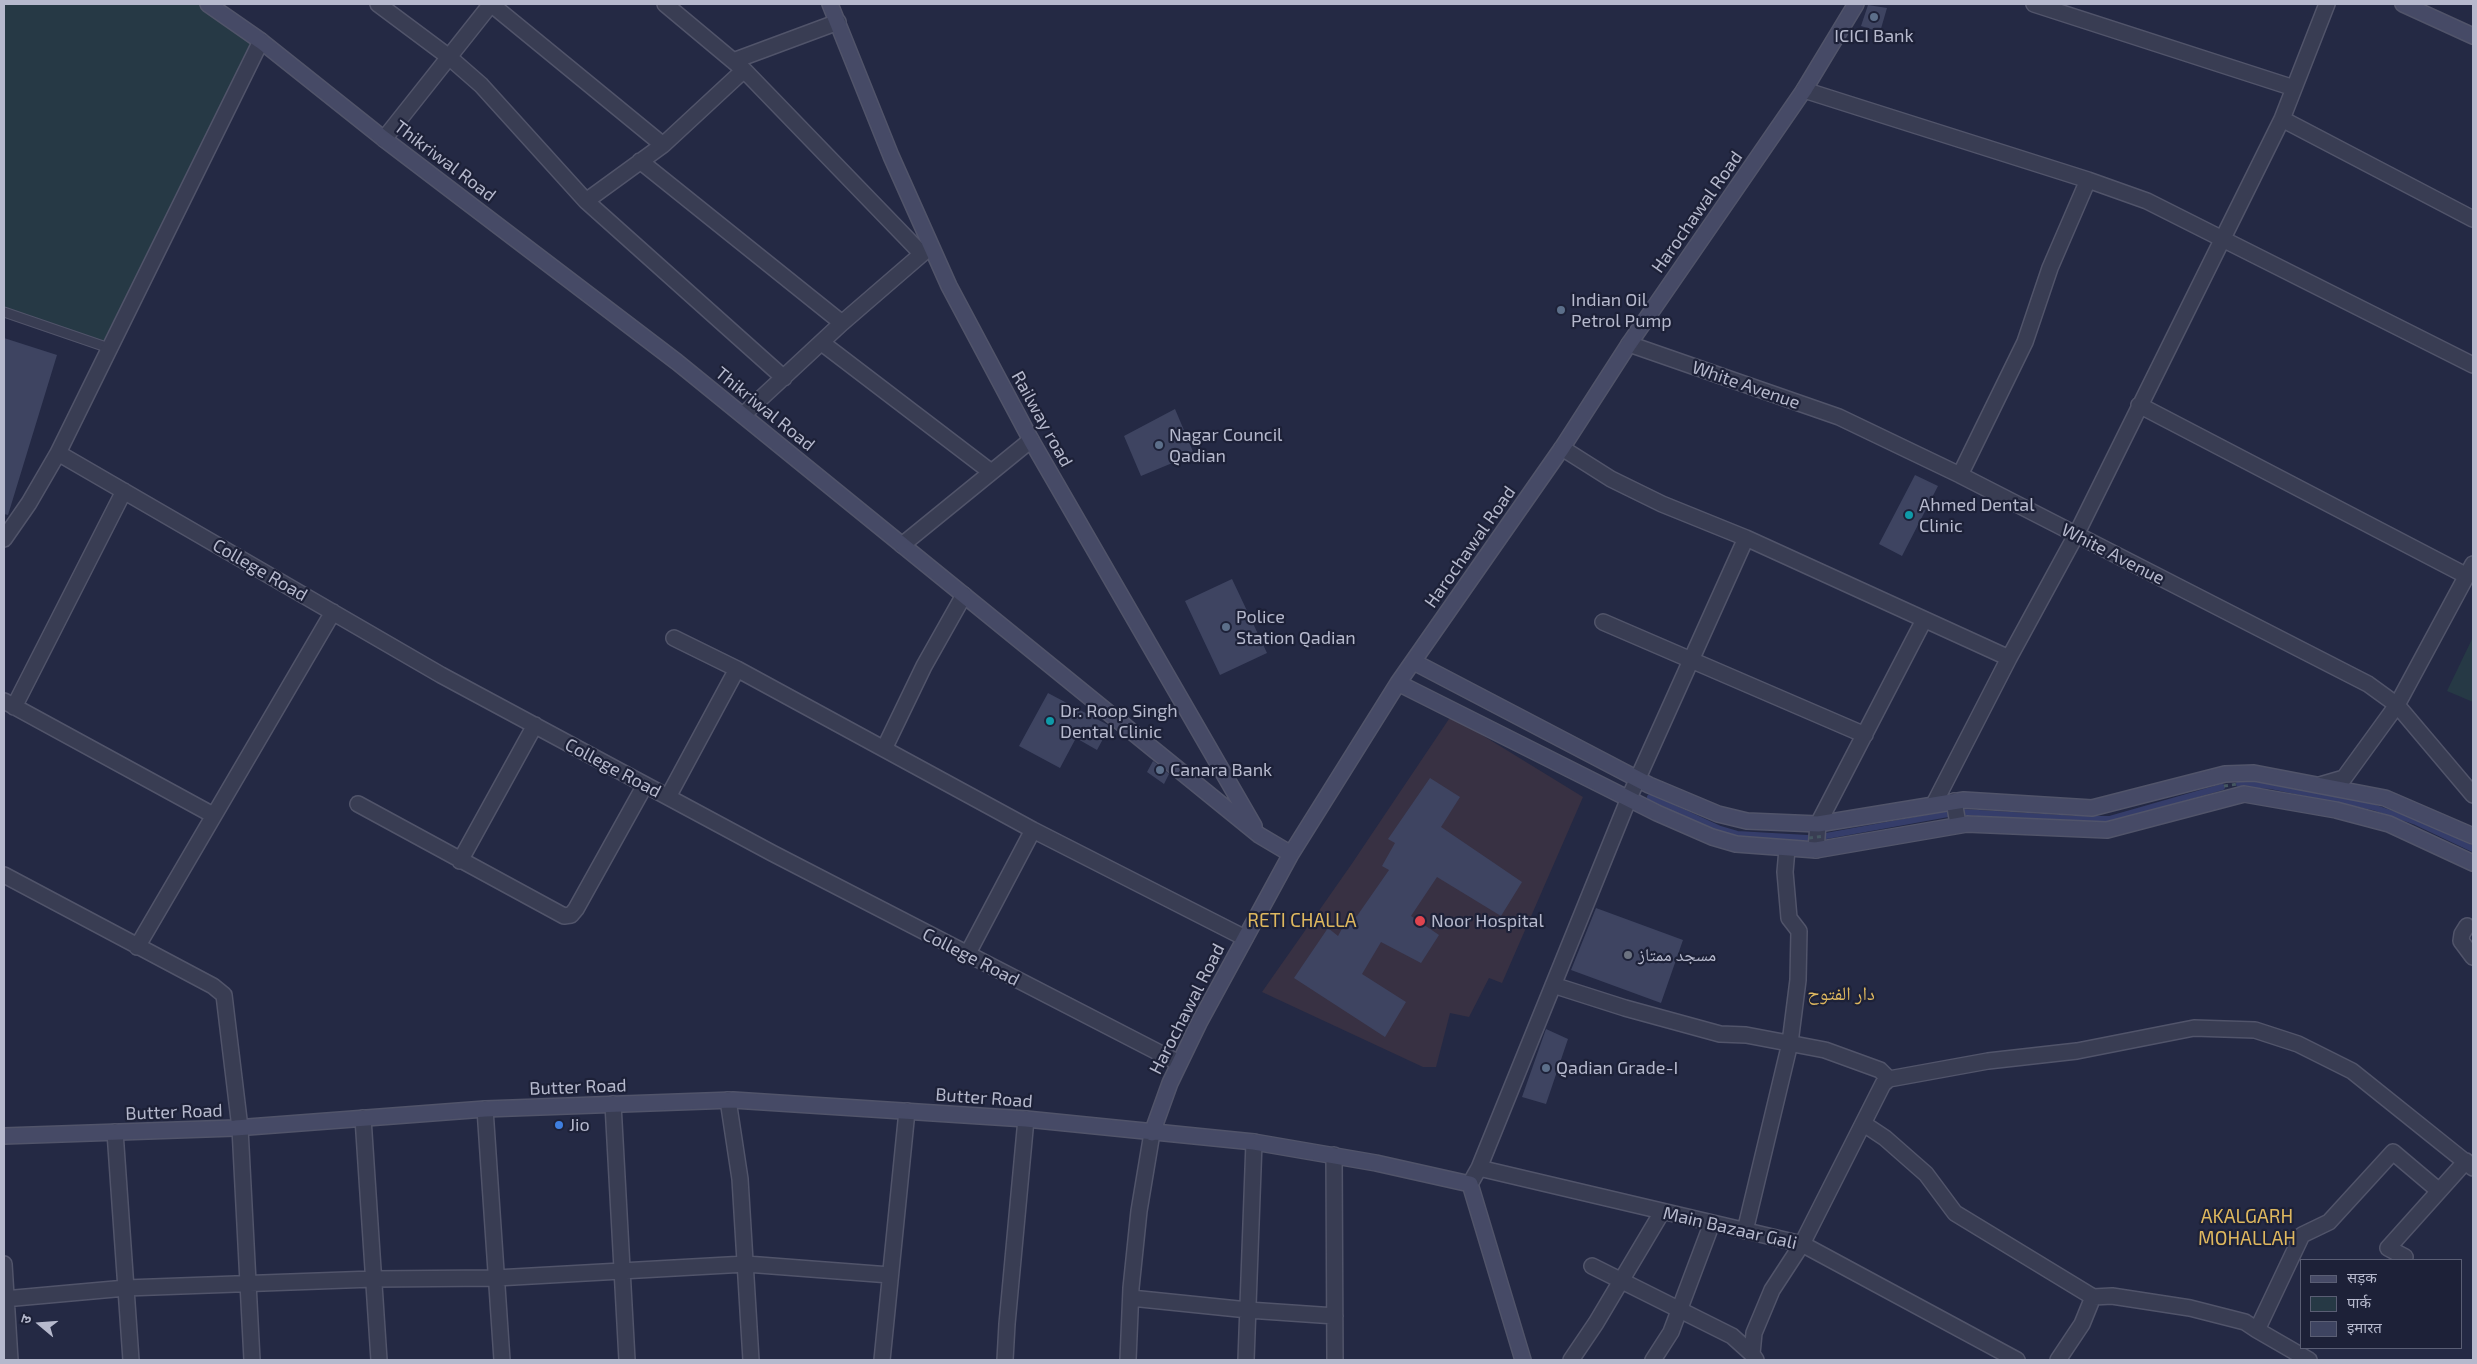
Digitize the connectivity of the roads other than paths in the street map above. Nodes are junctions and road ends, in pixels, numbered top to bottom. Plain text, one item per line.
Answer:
1 (208, 4) edge
2 (378, 4) edge
3 (491, 4) edge
4 (665, 4) edge
5 (830, 4) edge
6 (1856, 4) edge
7 (2034, 4) edge
8 (2327, 4) edge
9 (2403, 4) edge
10 (838, 22) junction
11 (2473, 36) edge
12 (261, 41) junction
13 (449, 57) junction
14 (738, 65) junction
15 (2294, 88) junction
16 (1804, 90) junction
17 (2282, 119) junction
18 (384, 139) junction
19 (662, 145) junction
20 (640, 161) junction
21 (2088, 180) junction
22 (586, 201) junction
23 (2473, 219) edge
24 (2221, 240) junction
25 (927, 250) junction
26 (4, 312) edge
27 (842, 323) junction
28 (822, 343) junction
29 (1628, 344) junction
30 (109, 348) junction
31 (2473, 365) edge
32 (784, 378) junction
33 (2139, 405) junction
34 (743, 415) junction
35 (1031, 440) junction
36 (1562, 448) junction
37 (58, 453) junction
38 (991, 472) junction
39 (1960, 475) junction
40 (124, 491) junction
41 (2076, 535) junction
42 (1746, 538) junction
43 (4, 539) edge
44 (902, 545) junction
45 (2470, 570) edge
46 (964, 595) junction
47 (333, 612) junction
48 (1924, 620) junction
49 (1603, 622) dead end
50 (674, 638) dead end
51 (2009, 658) junction
52 (1692, 660) junction
53 (1414, 662) junction
54 (737, 669) junction
55 (1398, 683) junction
56 (9, 704) edge
57 (2398, 705) junction
58 (535, 725) junction
59 (1865, 734) junction
60 (884, 749) junction
61 (1638, 779) junction
62 (645, 785) junction
63 (2229, 785) junction
64 (2320, 785) junction
65 (2473, 794) edge
66 (668, 797) junction
67 (1629, 798) junction
68 (1954, 801) junction
69 (358, 804) dead end
70 (1934, 804) junction
71 (213, 815) junction
72 (1958, 824) junction
73 (1032, 830) junction
74 (1821, 830) junction
75 (1259, 835) junction
76 (2473, 836) edge
77 (1812, 844) junction
78 (1787, 849) junction
79 (1290, 854) junction
80 (460, 861) junction
81 (2473, 863) edge
82 (4, 875) edge
83 (2467, 926) dead end
84 (1245, 938) junction
85 (137, 947) junction
86 (967, 955) junction
87 (2473, 956) edge
88 (1554, 985) junction
89 (1790, 1042) junction
90 (1179, 1063) junction
91 (1889, 1079) junction
92 (728, 1100) junction
93 (613, 1104) junction
94 (485, 1109) junction
95 (907, 1112) junction
96 (363, 1118) junction
97 (1026, 1119) junction
98 (1864, 1124) junction
99 (240, 1128) junction
100 (115, 1132) junction
101 (1152, 1133) junction
102 (4, 1136) edge
103 (1254, 1142) junction
104 (1334, 1155) junction
105 (2469, 1164) edge
106 (1479, 1168) junction
107 (1470, 1184) junction
108 (2438, 1190) junction
109 (1662, 1212) junction
110 (1712, 1223) junction
111 (1745, 1231) junction
112 (1802, 1244) junction
113 (2405, 1257) dead end
114 (4, 1264) edge
115 (746, 1264) junction
116 (1592, 1266) dead end
117 (622, 1271) junction
118 (890, 1275) junction
119 (496, 1278) junction
120 (373, 1279) junction
121 (1622, 1280) junction
122 (248, 1284) junction
123 (126, 1288) junction
124 (2093, 1297) junction
125 (1131, 1298) junction
126 (5, 1299) edge
127 (1680, 1309) junction
128 (1248, 1310) junction
129 (1335, 1316) junction
130 (2257, 1330) junction
131 (1754, 1357) edge
132 (10, 1360) edge
133 (131, 1360) edge
134 (252, 1360) edge
135 (379, 1360) edge
136 (502, 1360) edge
137 (626, 1360) edge
138 (751, 1360) edge
139 (882, 1360) edge
140 (1005, 1360) edge
141 (1128, 1360) edge
142 (1246, 1360) edge
143 (1335, 1360) edge
144 (1523, 1360) edge
145 (1570, 1360) edge
146 (1653, 1360) edge
147 (2018, 1360) edge
148 (2058, 1360) edge
149 (2309, 1360) edge

1 - 12 main road, Thikriwal Road
2 - 13 street
3 - 13 street
3 - 19 street
4 - 14 street
5 - 10 main road, Railway road
6 - 16 main road, Harochawal Road
7 - 15 street
8 - 15 street
9 - 11 main road
10 - 14 street
10 - 25 main road, Railway road
12 - 18 main road, Thikriwal Road
12 - 30 street
13 - 18 street
13 - 22 street
14 - 19 street
14 - 25 street
15 - 17 street
16 - 21 street
16 - 29 main road, Harochawal Road
17 - 23 street
17 - 24 street
18 - 34 main road, Thikriwal Road
19 - 20 street
20 - 22 street
20 - 27 street
21 - 24 street
21 - 39 street
22 - 32 street
24 - 31 street
24 - 33 street
25 - 27 street
25 - 35 main road, Railway road
26 - 30 lane
27 - 28 street
28 - 32 street
28 - 38 street
29 - 36 main road, Harochawal Road
29 - 39 street, White Avenue
30 - 37 street
32 - 34 street
33 - 41 street
33 - 45 street
34 - 44 main road, Thikriwal Road
35 - 38 street
35 - 75 main road, Railway road
36 - 42 street
36 - 53 main road, Harochawal Road
37 - 40 street, College Road
37 - 43 street
38 - 44 street
39 - 41 street, White Avenue
40 - 47 street, College Road
40 - 56 street
41 - 51 street
41 - 57 street, White Avenue
42 - 48 street
42 - 52 street
44 - 46 main road, Thikriwal Road
45 - 57 street
46 - 60 street
46 - 75 main road, Thikriwal Road
47 - 58 street, College Road
47 - 71 street
48 - 51 street
48 - 59 street
49 - 52 street
50 - 54 street
51 - 70 street
52 - 59 street
52 - 61 street
53 - 55 main road, Harochawal Road
53 - 61 main road
54 - 60 street
54 - 66 street
55 - 67 main road
55 - 79 main road, Harochawal Road
56 - 71 street
57 - 64 street
57 - 65 street, White Avenue
58 - 62 street, College Road
58 - 80 street
59 - 74 street
60 - 73 street
61 - 67 street
61 - 74 main road
62 - 66 street, College Road
62 - 80 street
63 - 64 main road
63 - 68 main road
63 - 72 main road
63 - 81 main road
64 - 76 main road
66 - 86 street, College Road
67 - 78 main road
67 - 88 street
68 - 70 main road
68 - 72 street
69 - 80 street
70 - 74 main road
71 - 85 street
72 - 77 main road
73 - 84 street
73 - 86 street
74 - 77 street
75 - 79 main road, Thikriwal Road
77 - 78 main road
78 - 89 street
79 - 84 main road, Harochawal Road
82 - 85 street
83 - 87 street
84 - 90 main road, Harochawal Road
85 - 99 street
86 - 90 street, College Road
88 - 89 street
88 - 106 street
89 - 91 street
89 - 111 street
90 - 101 main road, Harochawal Road
91 - 98 street
91 - 105 street
92 - 93 main road, Butter Road
92 - 95 main road, Butter Road
92 - 115 street
93 - 94 main road, Butter Road
93 - 117 street
94 - 96 main road, Butter Road
94 - 119 street
95 - 97 main road, Butter Road
95 - 118 street
96 - 99 main road, Butter Road
96 - 120 street
97 - 101 main road, Butter Road
97 - 140 street
98 - 112 street
98 - 124 street
99 - 100 main road, Butter Road
99 - 122 street
100 - 102 main road, Butter Road
100 - 123 street
101 - 103 main road, Butter Road
101 - 125 street
103 - 104 main road, Butter Road
103 - 128 street
104 - 107 main road, Butter Road
104 - 129 street
105 - 108 street
106 - 107 street
106 - 109 street, Main Bazaar Gali
107 - 144 main road
108 - 113 street
108 - 130 street
109 - 110 street, Main Bazaar Gali
109 - 121 street
110 - 111 street, Main Bazaar Gali
110 - 127 street
111 - 112 street, Main Bazaar Gali
112 - 131 street
112 - 147 street, Main Bazaar Gali
114 - 126 street
115 - 117 street
115 - 118 street
115 - 138 street
116 - 121 street
117 - 119 street
117 - 137 street
118 - 139 street
119 - 120 street
119 - 136 street
120 - 122 street
120 - 135 street
121 - 127 street
121 - 145 street
122 - 123 street
122 - 134 street
123 - 126 street
123 - 133 street
124 - 130 street
124 - 148 street
125 - 128 street
125 - 141 street
126 - 132 street
127 - 131 street
127 - 146 street
128 - 129 street
128 - 142 street
129 - 143 street
130 - 149 street

